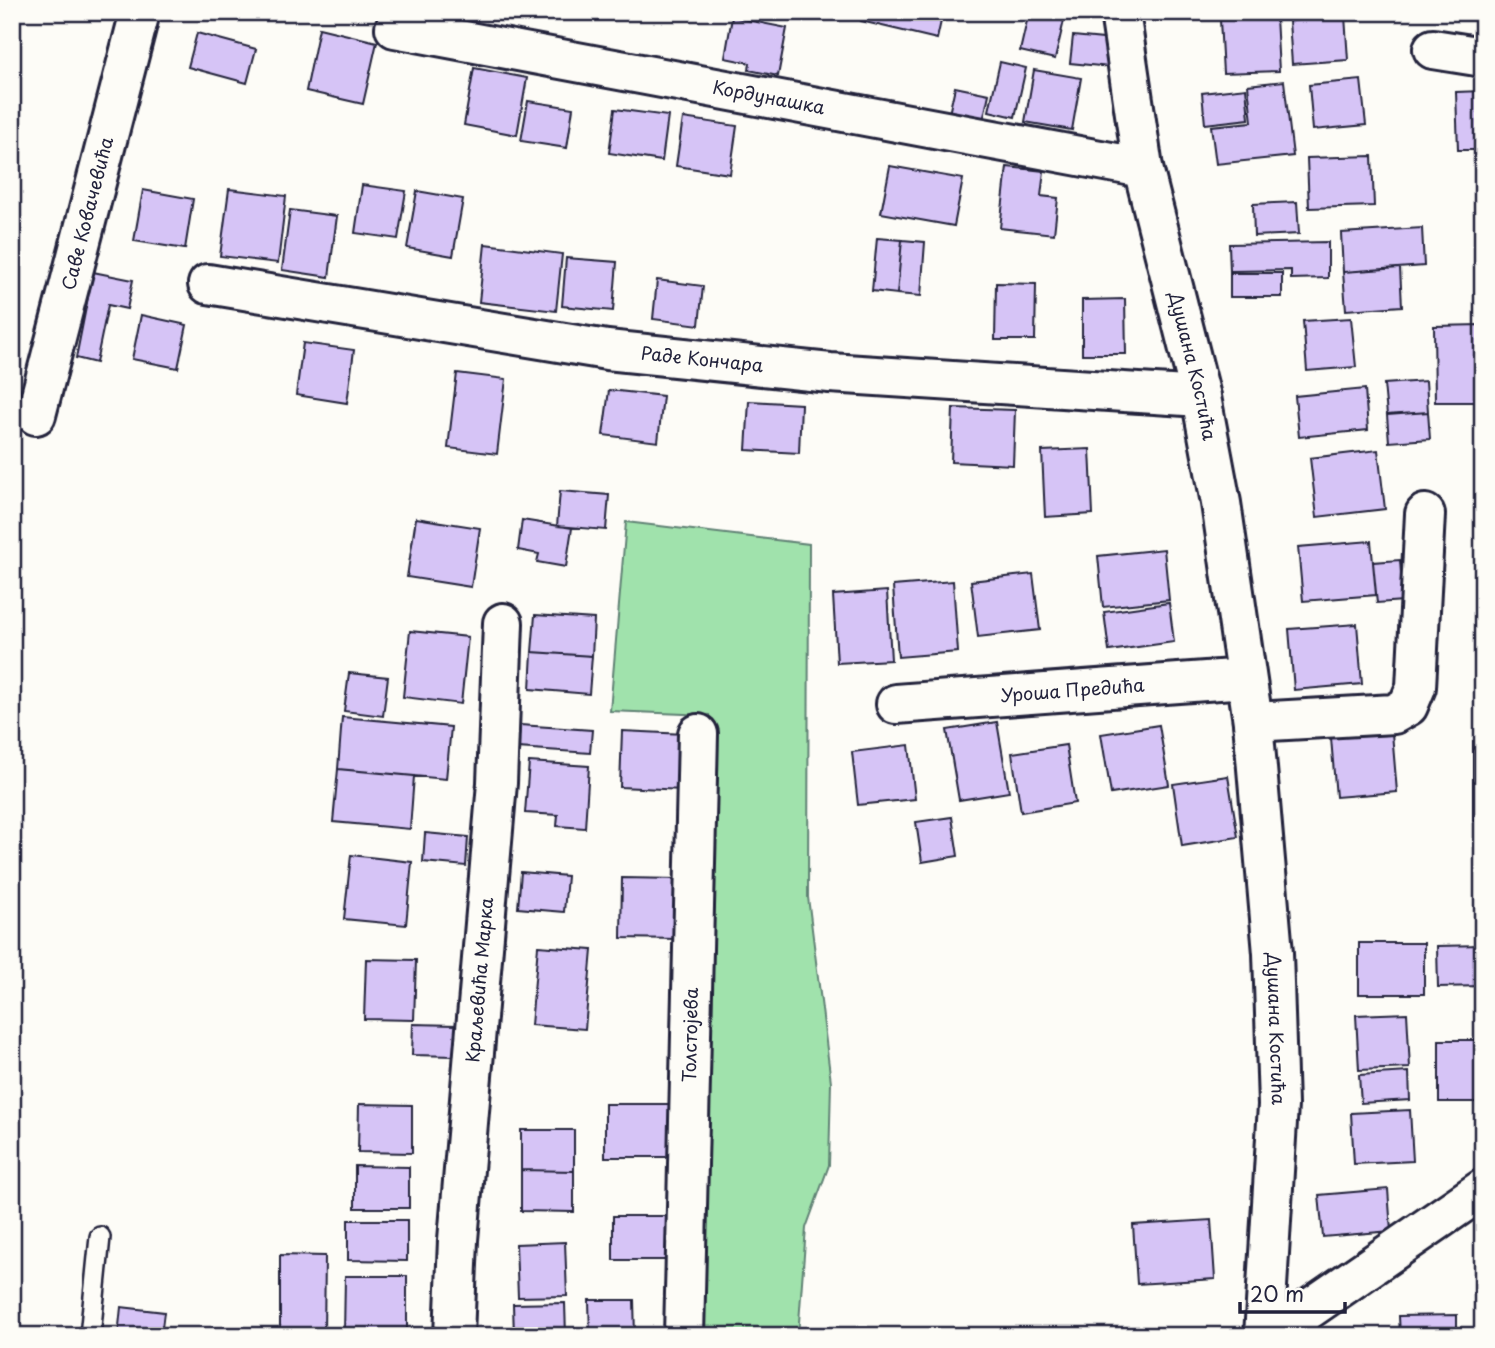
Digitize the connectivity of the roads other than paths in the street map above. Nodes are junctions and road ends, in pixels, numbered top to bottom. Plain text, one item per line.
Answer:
1 (140, 12) edge
2 (1120, 12) edge
3 (395, 28) dead end
4 (1433, 49) dead end
5 (1483, 57) edge
6 (1143, 168) junction
7 (208, 284) dead end
8 (1201, 397) junction
9 (36, 415) dead end
10 (1425, 514) dead end
11 (503, 623) dead end
12 (1247, 678) junction
13 (896, 704) dead end
14 (1253, 722) junction
15 (698, 734) dead end
16 (1483, 1189) edge
17 (100, 1237) dead end
18 (90, 1336) edge
19 (454, 1336) edge
20 (684, 1336) edge
21 (1264, 1336) edge
22 (1270, 1336) edge

1 - 9 street, Саве Ковачевића
2 - 6 street, Душана Костића
3 - 6 street, Кордунашка
4 - 5 street
6 - 8 street, Душана Костића
7 - 8 street, Раде Кончара
8 - 12 street, Душана Костића
10 - 14 street
11 - 19 street, Краљевића Марка
12 - 13 street, Уроша Предића
12 - 14 street, Душана Костића
14 - 21 street, Душана Костића
15 - 20 street, Толстојева
16 - 22 street
17 - 18 lane

